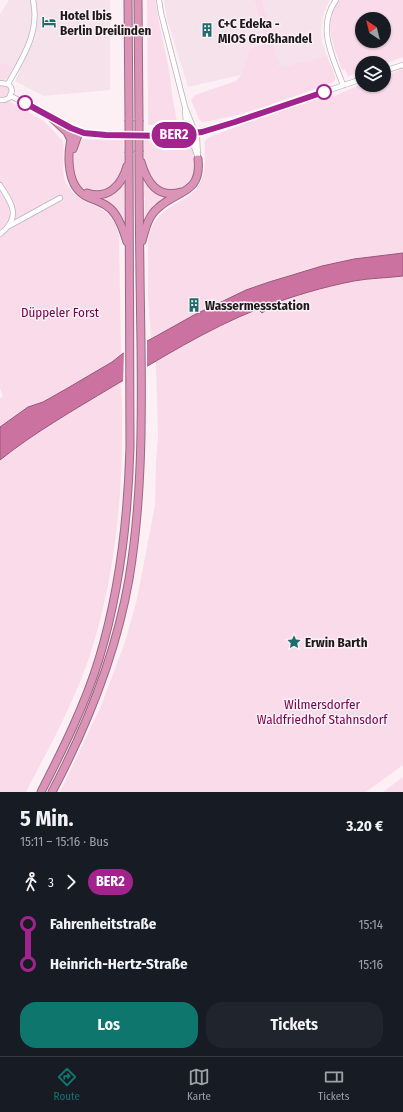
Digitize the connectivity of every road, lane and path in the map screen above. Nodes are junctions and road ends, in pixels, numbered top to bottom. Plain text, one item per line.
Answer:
1 (33, 0) edge
2 (128, 0) edge
3 (138, 0) edge
4 (159, 0) edge
5 (336, 0) edge
6 (403, 65) edge
7 (391, 69) edge
8 (355, 81) edge
9 (0, 83) edge
10 (8, 84) junction
11 (343, 85) junction
12 (11, 96) junction
13 (0, 100) edge
14 (185, 107) junction
15 (52, 118) junction
16 (76, 131) junction
17 (196, 132) junction
18 (190, 134) junction
19 (168, 136) junction
20 (71, 140) junction
21 (194, 148) junction
22 (139, 152) junction
23 (129, 155) junction
24 (198, 159) junction
25 (70, 161) junction
26 (0, 185) edge
27 (76, 187) junction
28 (187, 190) junction
29 (60, 198) dead end
30 (9, 226) junction
31 (0, 234) edge
32 (140, 249) junction
33 (130, 250) junction
34 (41, 792) edge
35 (52, 792) edge

1 - 10 street
2 - 23 highway, bridge
3 - 22 highway, bridge
4 - 14 street
5 - 11 street
6 - 7 street
8 - 11 street
9 - 10 street
10 - 12 street
11 - 17 street
12 - 13 street
12 - 15 street
14 - 17 street
14 - 18 street
15 - 16 street
15 - 20 highway
16 - 19 street
16 - 20 highway
16 - 25 highway
17 - 18 street
17 - 24 street
18 - 19 street
18 - 21 street
19 - 21 street
20 - 25 highway
21 - 24 street
22 - 28 highway
22 - 32 highway
23 - 27 highway
23 - 33 highway
24 - 28 highway
25 - 27 highway
26 - 30 street
27 - 33 highway
28 - 32 highway
29 - 30 street
30 - 31 street
32 - 35 highway
33 - 34 highway

